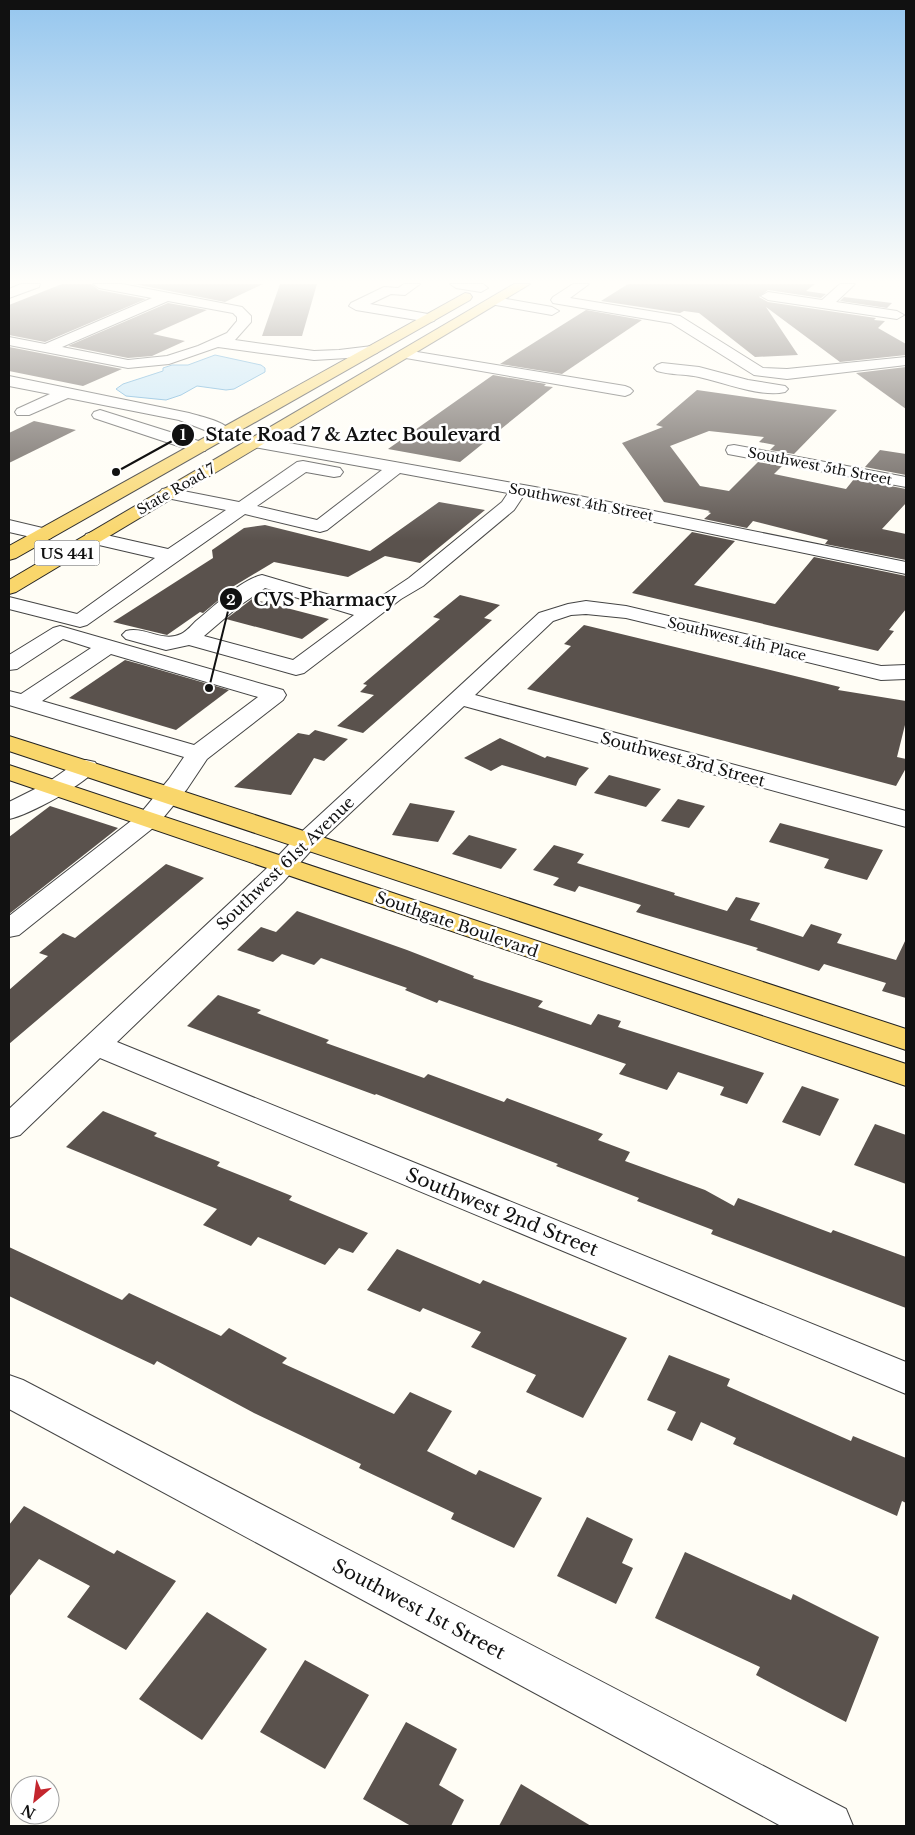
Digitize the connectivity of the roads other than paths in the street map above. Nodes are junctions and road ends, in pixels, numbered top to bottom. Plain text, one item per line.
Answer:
1 (324, 370) edge
2 (336, 370) edge
3 (378, 370) edge
4 (498, 370) edge
5 (677, 370) edge
6 (755, 370) edge
7 (827, 370) edge
8 (328, 374) junction
9 (9, 381) edge
10 (799, 389) dead end
11 (624, 391) dead end
12 (65, 393) junction
13 (9, 395) edge
14 (44, 402) junction
15 (23, 412) dead end
16 (259, 413) junction
17 (225, 433) junction
18 (255, 442) junction
19 (199, 447) junction
20 (734, 450) dead end
21 (396, 468) junction
22 (209, 470) junction
23 (380, 480) junction
24 (906, 482) edge
25 (519, 490) junction
26 (168, 493) junction
27 (242, 508) junction
28 (9, 526) edge
29 (44, 534) junction
30 (93, 538) junction
31 (14, 547) edge
32 (171, 556) junction
33 (906, 568) edge
34 (9, 588) edge
35 (9, 603) edge
36 (568, 608) joint
37 (370, 613) junction
38 (80, 621) junction
39 (190, 638) junction
40 (108, 646) junction
41 (9, 664) edge
42 (906, 672) edge
43 (460, 698) junction
44 (16, 701) edge
45 (9, 743) edge
46 (198, 754) junction
47 (86, 767) junction
48 (9, 772) edge
49 (56, 788) junction
50 (170, 794) junction
51 (9, 812) edge
52 (149, 819) junction
53 (906, 819) edge
54 (306, 841) junction
55 (284, 866) junction
56 (9, 930) edge
57 (906, 1040) edge
58 (97, 1045) junction
59 (906, 1075) edge
60 (9, 1127) edge
61 (906, 1378) edge
62 (9, 1391) edge
63 (829, 1826) edge

1 - 8 street
2 - 8 main road, State Road 7 / US 441
3 - 18 main road, State Road 7 / US 441
4 - 11 street
5 - 10 street
6 - 7 street
8 - 16 main road, State Road 7 / US 441
9 - 12 street
12 - 14 street
12 - 17 street
13 - 14 street
14 - 15 street
14 - 19 street
16 - 17 main road, State Road 7 / US 441
16 - 18 main road
17 - 19 main road, State Road 7 / US 441
17 - 22 main road
18 - 21 street, Southwest 4th Street
18 - 22 main road, State Road 7 / US 441
19 - 29 main road, State Road 7 / US 441
20 - 24 street, Southwest 5th Street
21 - 23 street
21 - 25 street, Southwest 4th Street
22 - 26 main road, State Road 7 / US 441
23 - 27 street
23 - 27 street
25 - 33 street, Southwest 4th Street
25 - 37 street
26 - 27 street
26 - 30 main road, State Road 7 / US 441
27 - 32 street
28 - 29 street
29 - 31 main road, State Road 7 / US 441
30 - 32 street
30 - 34 main road, State Road 7 / US 441
32 - 38 street
35 - 38 street
36 - 42 street, Southwest 4th Place
36 - 43 street, Southwest 61st Avenue
37 - 39 street
37 - 39 street
38 - 39 street
40 - 41 street
40 - 44 street
40 - 46 street
43 - 53 street, Southwest 3rd Street
43 - 54 street, Southwest 61st Avenue
44 - 46 street
45 - 47 main road, Southgate Boulevard
46 - 50 street
47 - 49 street
47 - 50 main road, Southgate Boulevard
48 - 49 main road, Southgate Boulevard
49 - 51 street
49 - 52 main road, Southgate Boulevard
50 - 52 street
50 - 54 main road, Southgate Boulevard
52 - 55 main road, Southgate Boulevard
52 - 56 street
54 - 55 street, Southwest 61st Avenue
54 - 57 main road, Southgate Boulevard
55 - 58 street, Southwest 61st Avenue
55 - 59 main road, Southgate Boulevard
58 - 60 street, Southwest 61st Avenue
58 - 61 street, Southwest 2nd Street
62 - 63 street, Southwest 1st Street

